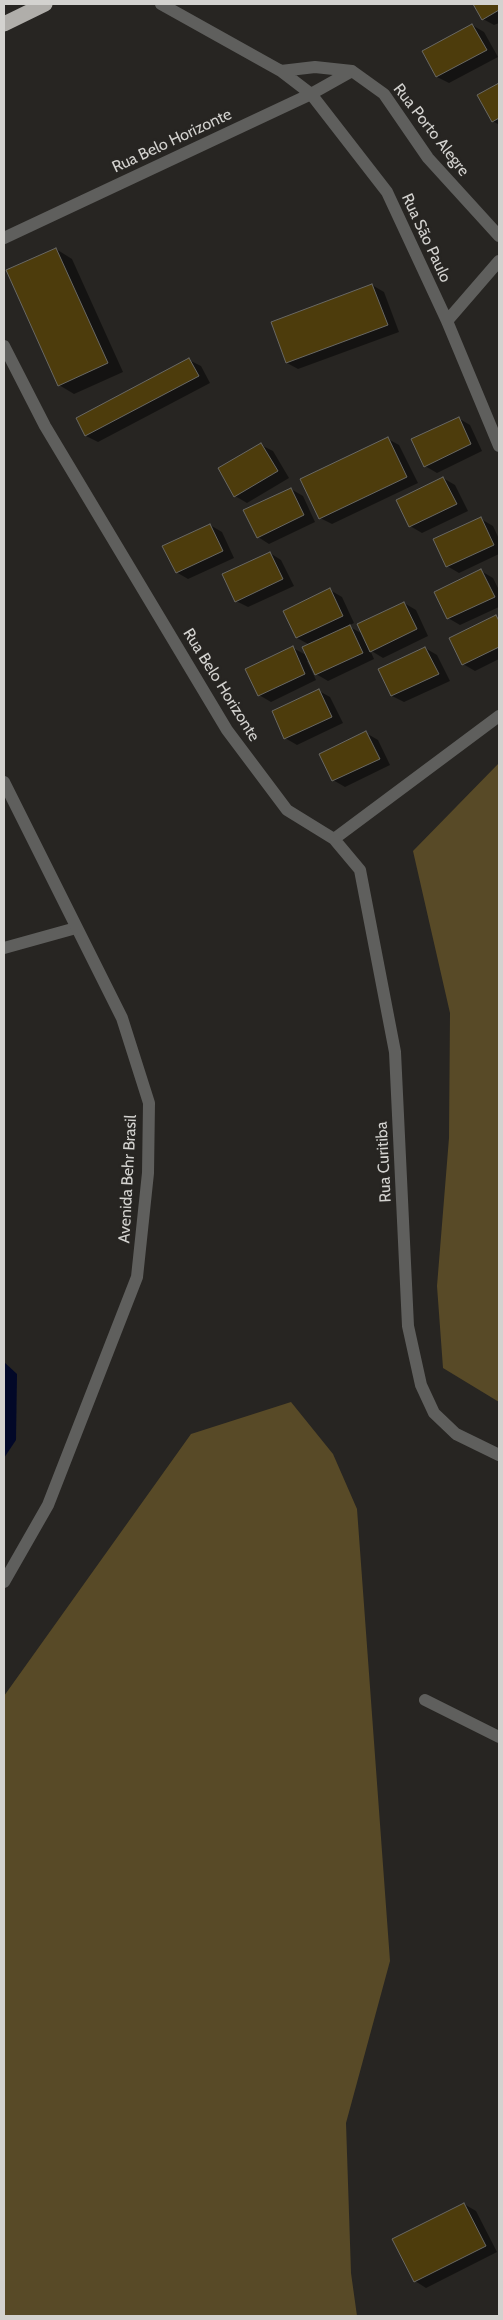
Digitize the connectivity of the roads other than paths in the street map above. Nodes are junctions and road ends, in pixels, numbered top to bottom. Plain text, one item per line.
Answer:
1 (45, 4) edge
2 (161, 4) edge
3 (4, 24) edge
4 (352, 70) junction
5 (281, 71) junction
6 (311, 94) junction
7 (499, 236) edge
8 (4, 238) edge
9 (499, 261) edge
10 (447, 321) junction
11 (4, 346) edge
12 (499, 446) edge
13 (499, 716) edge
14 (4, 782) edge
15 (334, 839) junction
16 (76, 928) junction
17 (4, 948) edge
18 (499, 1455) edge
19 (4, 1582) edge
20 (425, 1700) dead end
21 (499, 1738) edge

1 - 3 highway
2 - 5 street
4 - 5 street
4 - 6 street, Rua Belo Horizonte
4 - 7 street, Rua Porto Alegre
5 - 6 street, Rua São Paulo
6 - 8 street, Rua Belo Horizonte
6 - 10 street, Rua São Paulo
9 - 10 street
10 - 12 street, Rua São Paulo
11 - 15 street, Rua Belo Horizonte
13 - 15 street
14 - 16 street, Avenida Behr Brasil
15 - 18 street, Rua Curitiba
16 - 17 street
16 - 19 street, Avenida Behr Brasil
20 - 21 street

